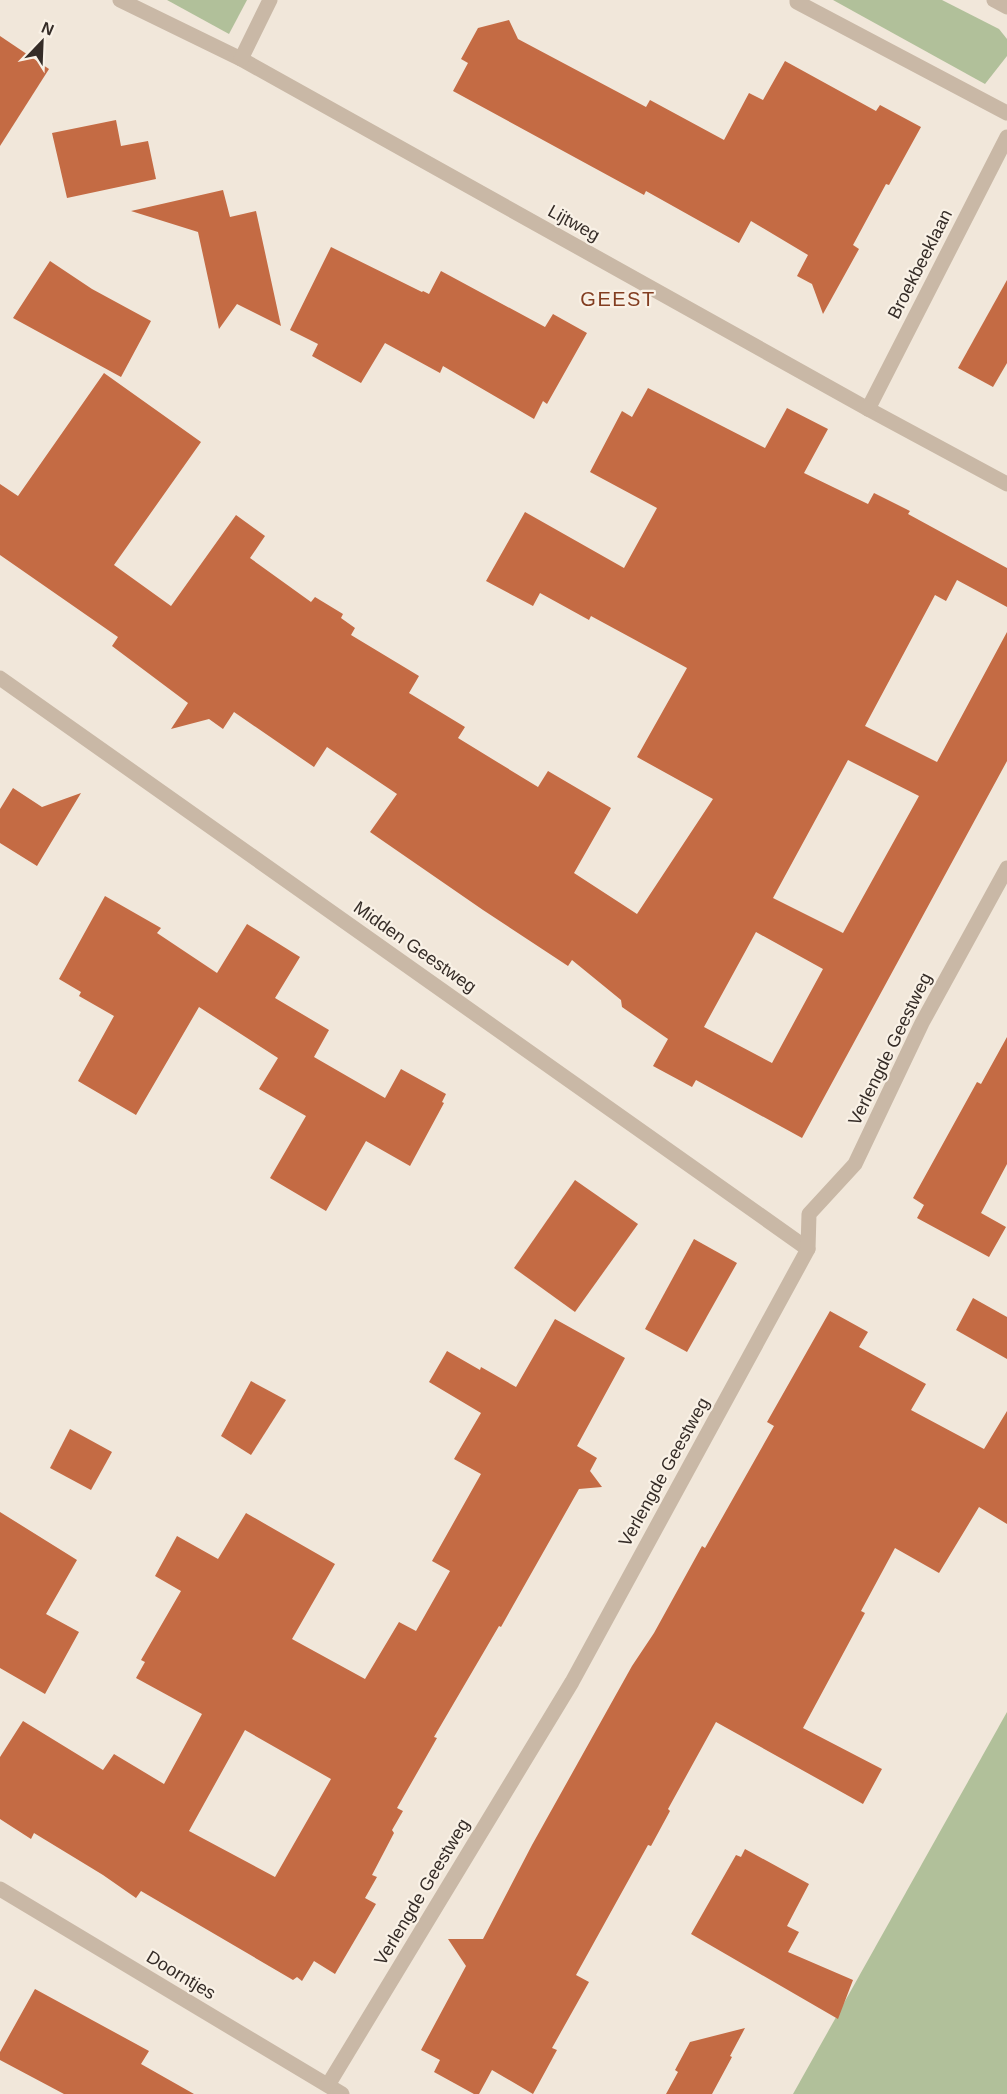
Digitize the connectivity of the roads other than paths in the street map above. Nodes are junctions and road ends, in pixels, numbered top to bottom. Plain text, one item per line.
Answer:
1 (120, 0) edge
2 (270, 0) edge
3 (797, 0) edge
4 (994, 0) edge
5 (1007, 7) edge
6 (241, 59) junction
7 (1007, 112) edge
8 (1007, 137) edge
9 (868, 409) junction
10 (1007, 484) edge
11 (0, 678) edge
12 (1007, 868) edge
13 (808, 1249) junction
14 (0, 1889) edge
15 (328, 2085) junction
16 (342, 2094) edge

1 - 6 street, Lijtweg
2 - 6 street
3 - 7 street
4 - 5 street
6 - 9 street, Lijtweg
8 - 9 street, Broekbeeklaan
9 - 10 street, Lijtweg
11 - 13 street, Midden Geestweg
12 - 13 street, Verlengde Geestweg
13 - 15 street, Verlengde Geestweg
14 - 15 street, Doorntjes
15 - 16 street, Doorntjes

